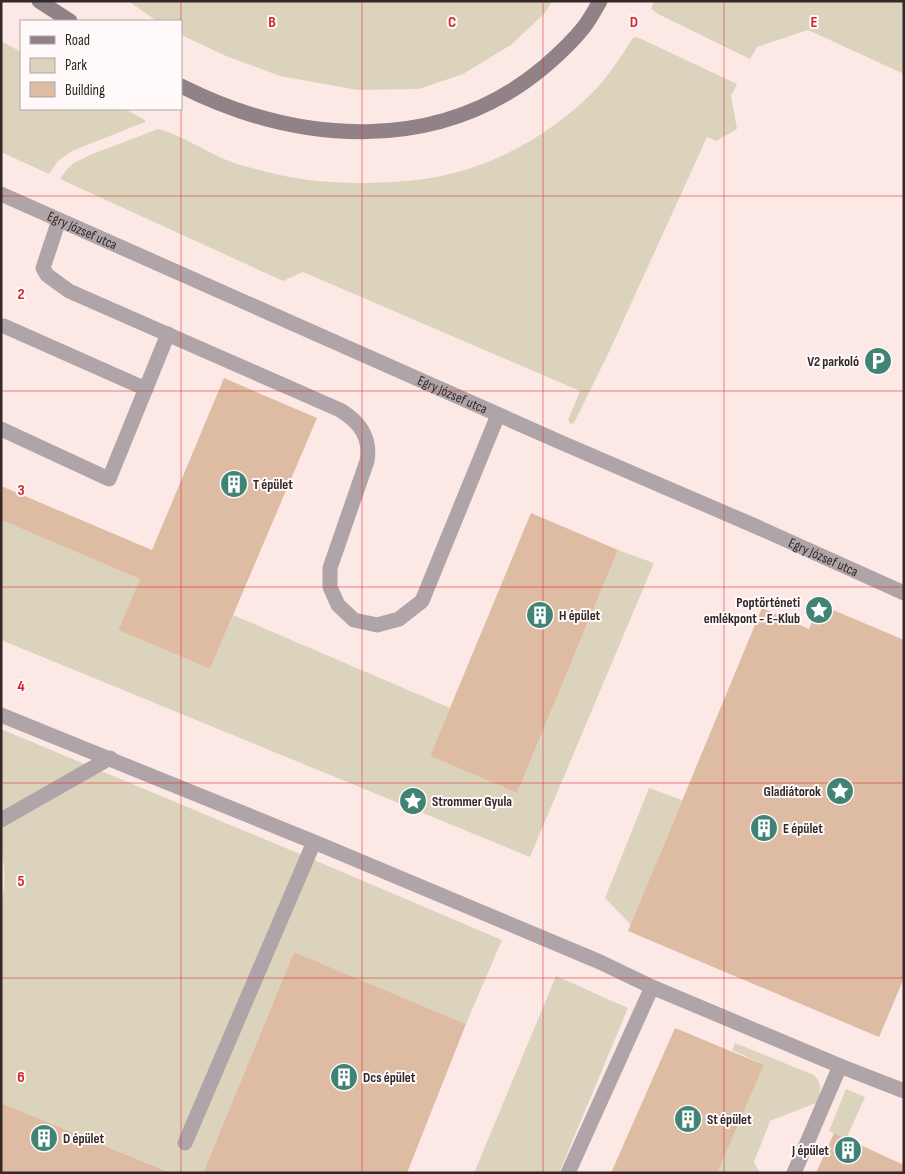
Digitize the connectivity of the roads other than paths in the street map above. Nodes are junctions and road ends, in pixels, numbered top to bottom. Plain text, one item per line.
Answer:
1 (39, 1) edge
2 (600, 1) edge
3 (68, 20) edge
4 (182, 87) edge
5 (1, 194) edge
6 (59, 220) junction
7 (4, 326) dead end
8 (168, 334) junction
9 (146, 389) junction
10 (498, 415) junction
11 (1, 430) edge
12 (904, 593) edge
13 (1, 715) edge
14 (110, 758) junction
15 (1, 820) edge
16 (314, 842) junction
17 (652, 986) junction
18 (840, 1066) junction
19 (904, 1091) edge
20 (185, 1143) dead end
21 (568, 1173) edge
22 (794, 1173) edge

1 - 3 main road
2 - 4 main road
5 - 6 street, Egry József utca
6 - 8 street
6 - 10 street, Egry József utca
7 - 9 street
8 - 9 street
8 - 10 street
9 - 11 street
10 - 12 street, Egry József utca
13 - 14 street
14 - 15 street
14 - 16 street
16 - 17 street
16 - 20 street
17 - 18 street
17 - 21 street
18 - 19 street
18 - 22 street

